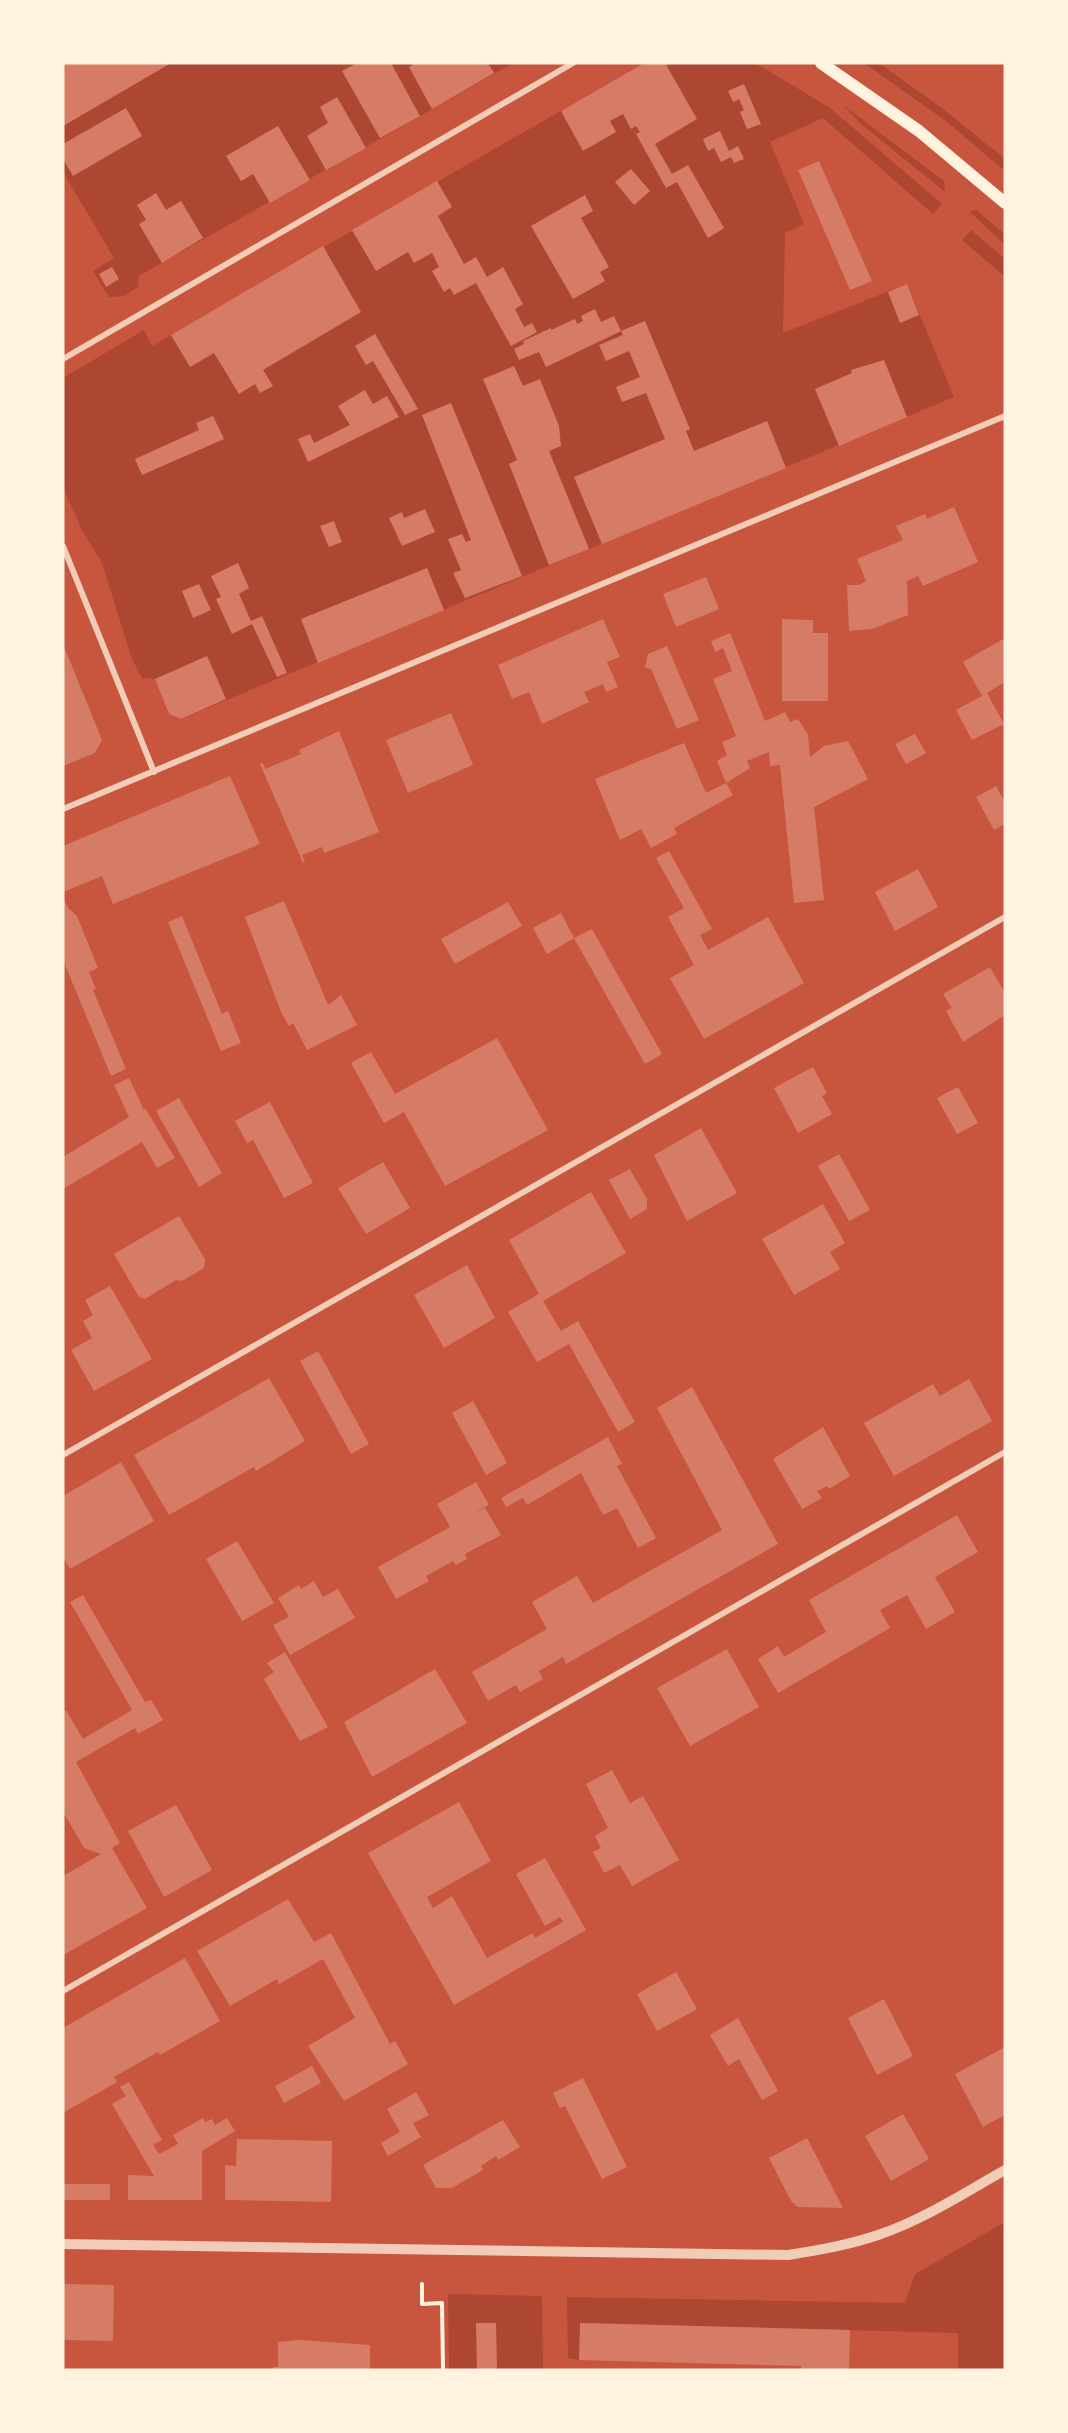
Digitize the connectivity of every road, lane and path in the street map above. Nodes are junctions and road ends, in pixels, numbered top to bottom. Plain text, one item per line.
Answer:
1 (573, 63) edge
2 (820, 63) edge
3 (1005, 203) edge
4 (63, 359) edge
5 (1005, 416) edge
6 (63, 546) edge
7 (153, 772) junction
8 (63, 809) edge
9 (1005, 917) edge
10 (1005, 1452) edge
11 (63, 1455) edge
12 (63, 1991) edge
13 (1005, 2170) edge
14 (63, 2244) edge
15 (422, 2284) dead end
16 (443, 2370) edge

1 - 4 street
2 - 3 main road
5 - 7 street
6 - 7 street
7 - 8 street
9 - 11 street
10 - 12 street
13 - 14 street
15 - 16 path

